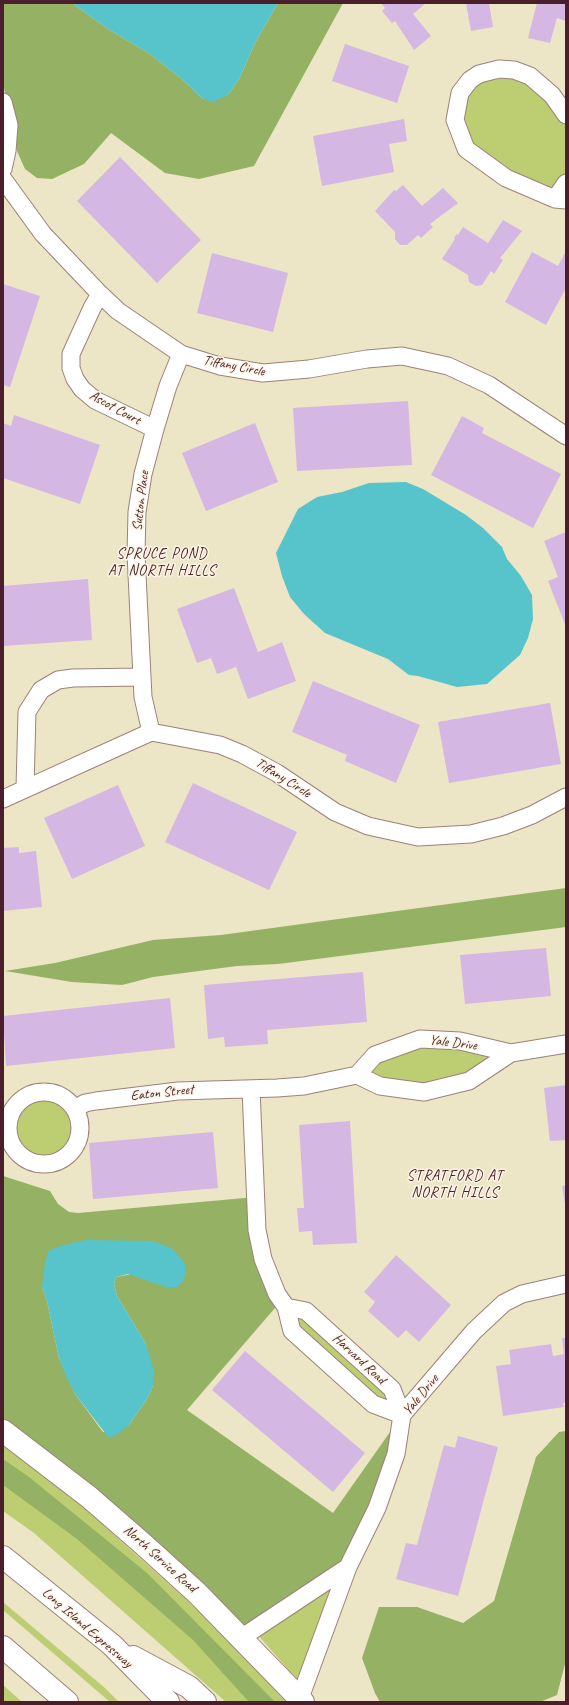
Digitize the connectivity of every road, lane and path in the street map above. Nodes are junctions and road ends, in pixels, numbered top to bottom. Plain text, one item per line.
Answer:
1 (3, 102) edge
2 (566, 115) edge
3 (3, 169) edge
4 (3, 179) edge
5 (566, 183) edge
6 (560, 200) edge
7 (100, 294) junction
8 (181, 354) junction
9 (156, 429) junction
10 (566, 436) edge
11 (142, 677) junction
12 (151, 732) junction
13 (25, 788) junction
14 (566, 796) edge
15 (3, 799) edge
16 (566, 1044) edge
17 (511, 1053) junction
18 (357, 1074) junction
19 (251, 1089) junction
20 (75, 1109) junction
21 (566, 1284) edge
22 (286, 1307) junction
23 (402, 1415) junction
24 (3, 1431) edge
25 (3, 1557) edge
26 (348, 1566) junction
27 (241, 1638) junction
28 (112, 1645) junction
29 (3, 1647) edge
30 (301, 1700) edge
31 (67, 1702) edge
32 (168, 1702) edge
33 (204, 1702) edge

1 - 3 street
2 - 6 street
4 - 7 street, Tiffany Circle
5 - 6 street
7 - 8 street, Tiffany Circle
7 - 9 street, Ascot Court
8 - 9 street, Sutton Place
8 - 10 street, Tiffany Circle
9 - 11 street, Sutton Place
11 - 12 street, Sutton Place
11 - 13 street
12 - 13 street
12 - 14 street, Tiffany Circle
13 - 15 street
16 - 17 street, Yale Drive
17 - 18 street, Yale Drive
17 - 18 street, Yale Drive
18 - 19 street
19 - 20 street, Eaton Street
19 - 22 street, Harvard Road
20 - 20 street
21 - 23 street, Yale Drive
22 - 23 street, Harvard Road
22 - 23 street, Harvard Road
23 - 26 street, Yale Drive
24 - 27 main road, North Service Road
25 - 28 main road, Long Island Expressway
26 - 27 street
26 - 30 street, Yale Drive
27 - 30 main road, North Service Road
28 - 32 main road, Long Island Expressway
28 - 33 main road
29 - 31 main road

